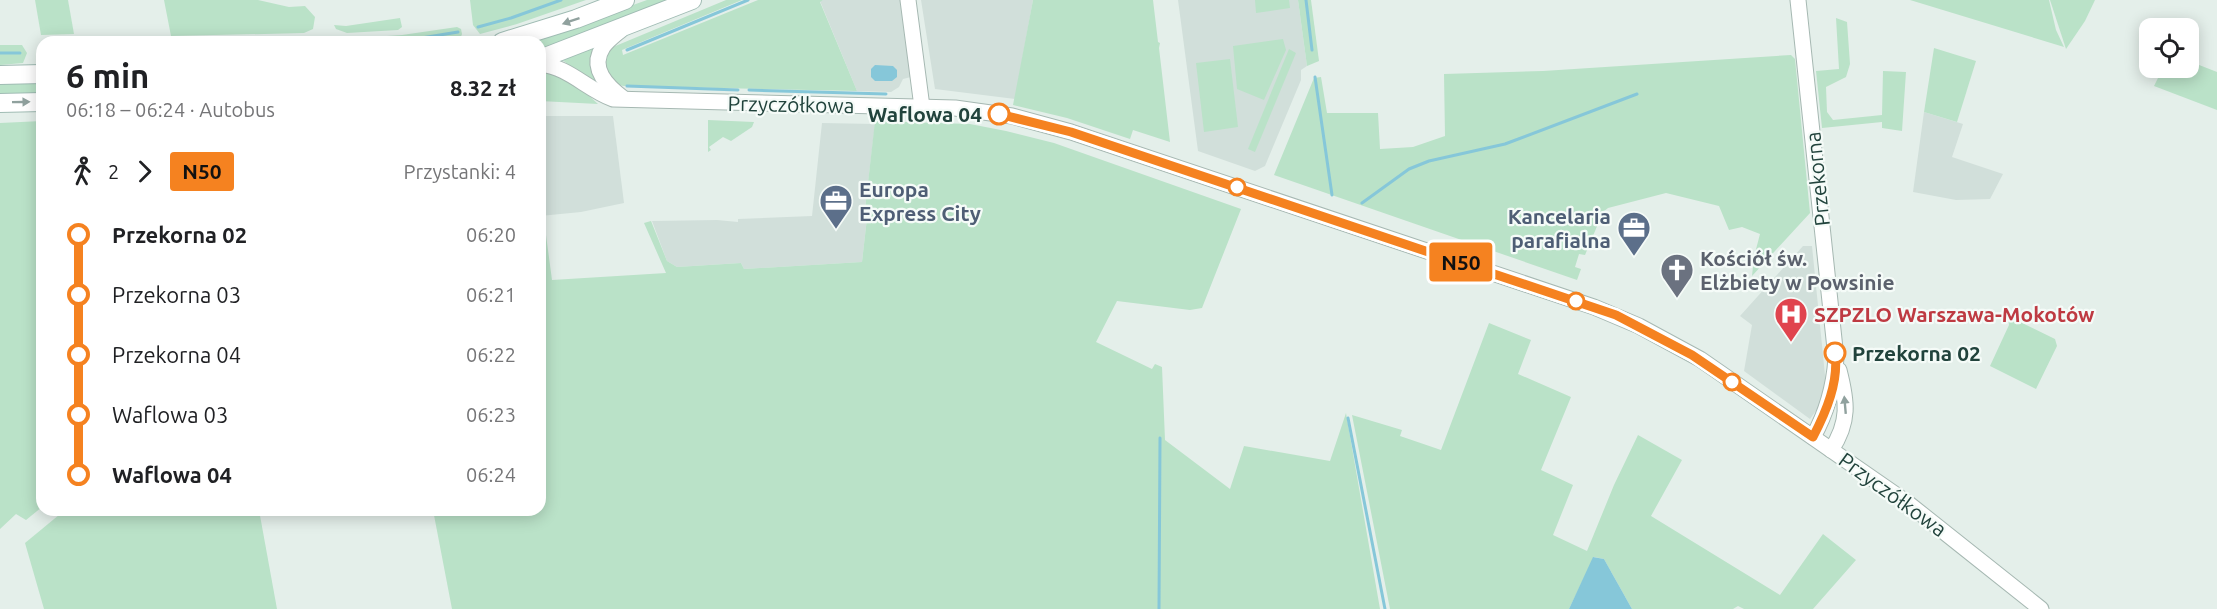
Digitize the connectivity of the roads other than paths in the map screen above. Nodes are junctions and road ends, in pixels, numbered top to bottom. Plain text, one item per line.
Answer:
1 (625, 0) edge
2 (692, 0) edge
3 (908, 0) edge
4 (1798, 0) edge
5 (624, 27) junction
6 (521, 36) edge
7 (546, 57) edge
8 (546, 65) edge
9 (36, 74) edge
10 (0, 75) edge
11 (626, 100) junction
12 (36, 102) edge
13 (0, 103) edge
14 (922, 107) junction
15 (1836, 358) junction
16 (1813, 437) junction
17 (1831, 450) junction
18 (2042, 609) edge

1 -> 6 main road
2 - 5 main road
3 - 14 street
4 - 15 street, Przekorna
5 - 7 main road
5 - 11 street
8 - 11 street, Przyczółkowa
9 - 10 main road
11 - 14 street, Przyczółkowa
13 -> 12 main road
14 - 16 street, Przyczółkowa
15 - 16 street, Przekorna
17 -> 15 street, Przekorna
16 - 17 street, Przyczółkowa
17 - 18 street, Przyczółkowa

